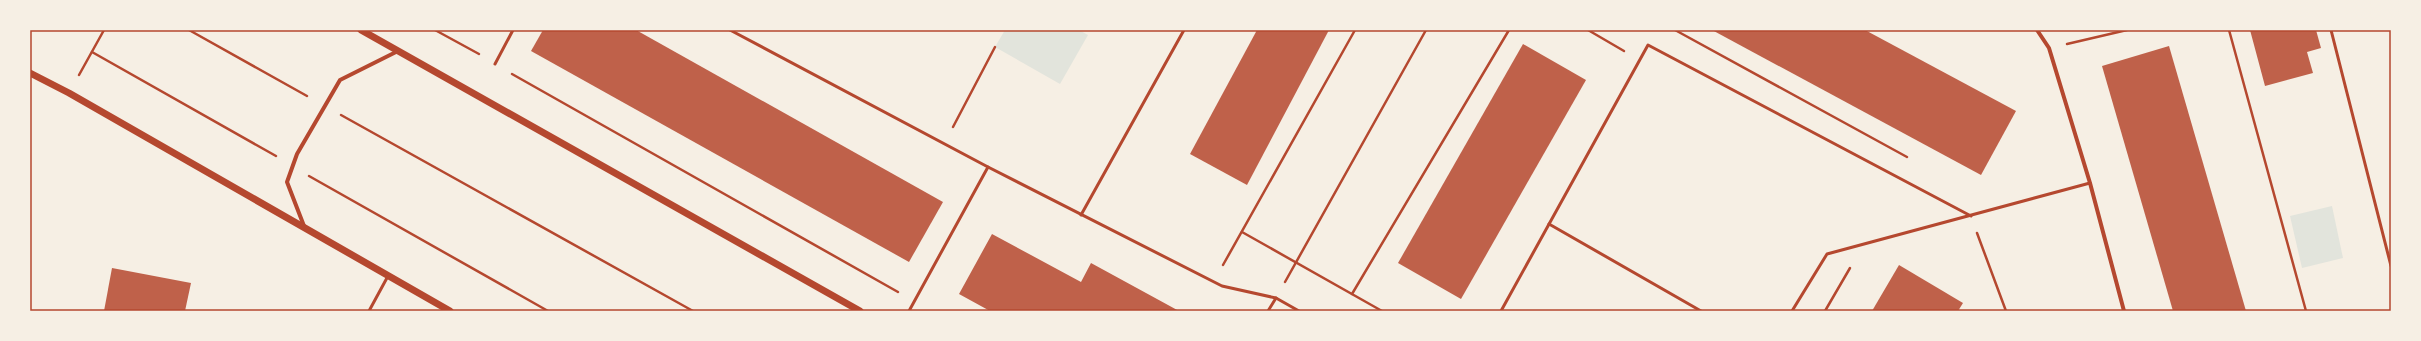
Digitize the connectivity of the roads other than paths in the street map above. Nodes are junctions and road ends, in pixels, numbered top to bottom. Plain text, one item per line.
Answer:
1 (361, 30) edge
2 (513, 30) edge
3 (730, 30) edge
4 (1184, 30) edge
5 (2037, 30) edge
6 (2331, 30) edge
7 (398, 51) junction
8 (495, 64) road end
9 (30, 73) edge
10 (988, 167) junction
11 (2090, 183) junction
12 (1081, 215) junction
13 (1971, 216) junction
14 (1549, 224) junction
15 (306, 230) junction
16 (2391, 266) edge
17 (388, 276) junction
18 (1276, 298) junction
19 (368, 311) edge
20 (450, 311) edge
21 (860, 311) edge
22 (910, 311) edge
23 (1268, 311) edge
24 (1299, 311) edge
25 (1501, 311) edge
26 (1701, 311) edge
27 (1792, 311) edge
28 (2124, 311) edge

1 - 7 street
2 - 8 lane
3 - 10 lane
4 - 12 lane
5 - 11 street
6 - 16 lane
7 - 15 street
7 - 21 street
9 - 15 street
10 - 12 lane
10 - 22 lane
11 - 13 lane
11 - 28 street
12 - 18 lane
13 - 14 lane
13 - 27 lane
14 - 25 lane
14 - 26 lane
15 - 17 street
17 - 19 lane
17 - 20 street
18 - 23 lane
18 - 24 lane

